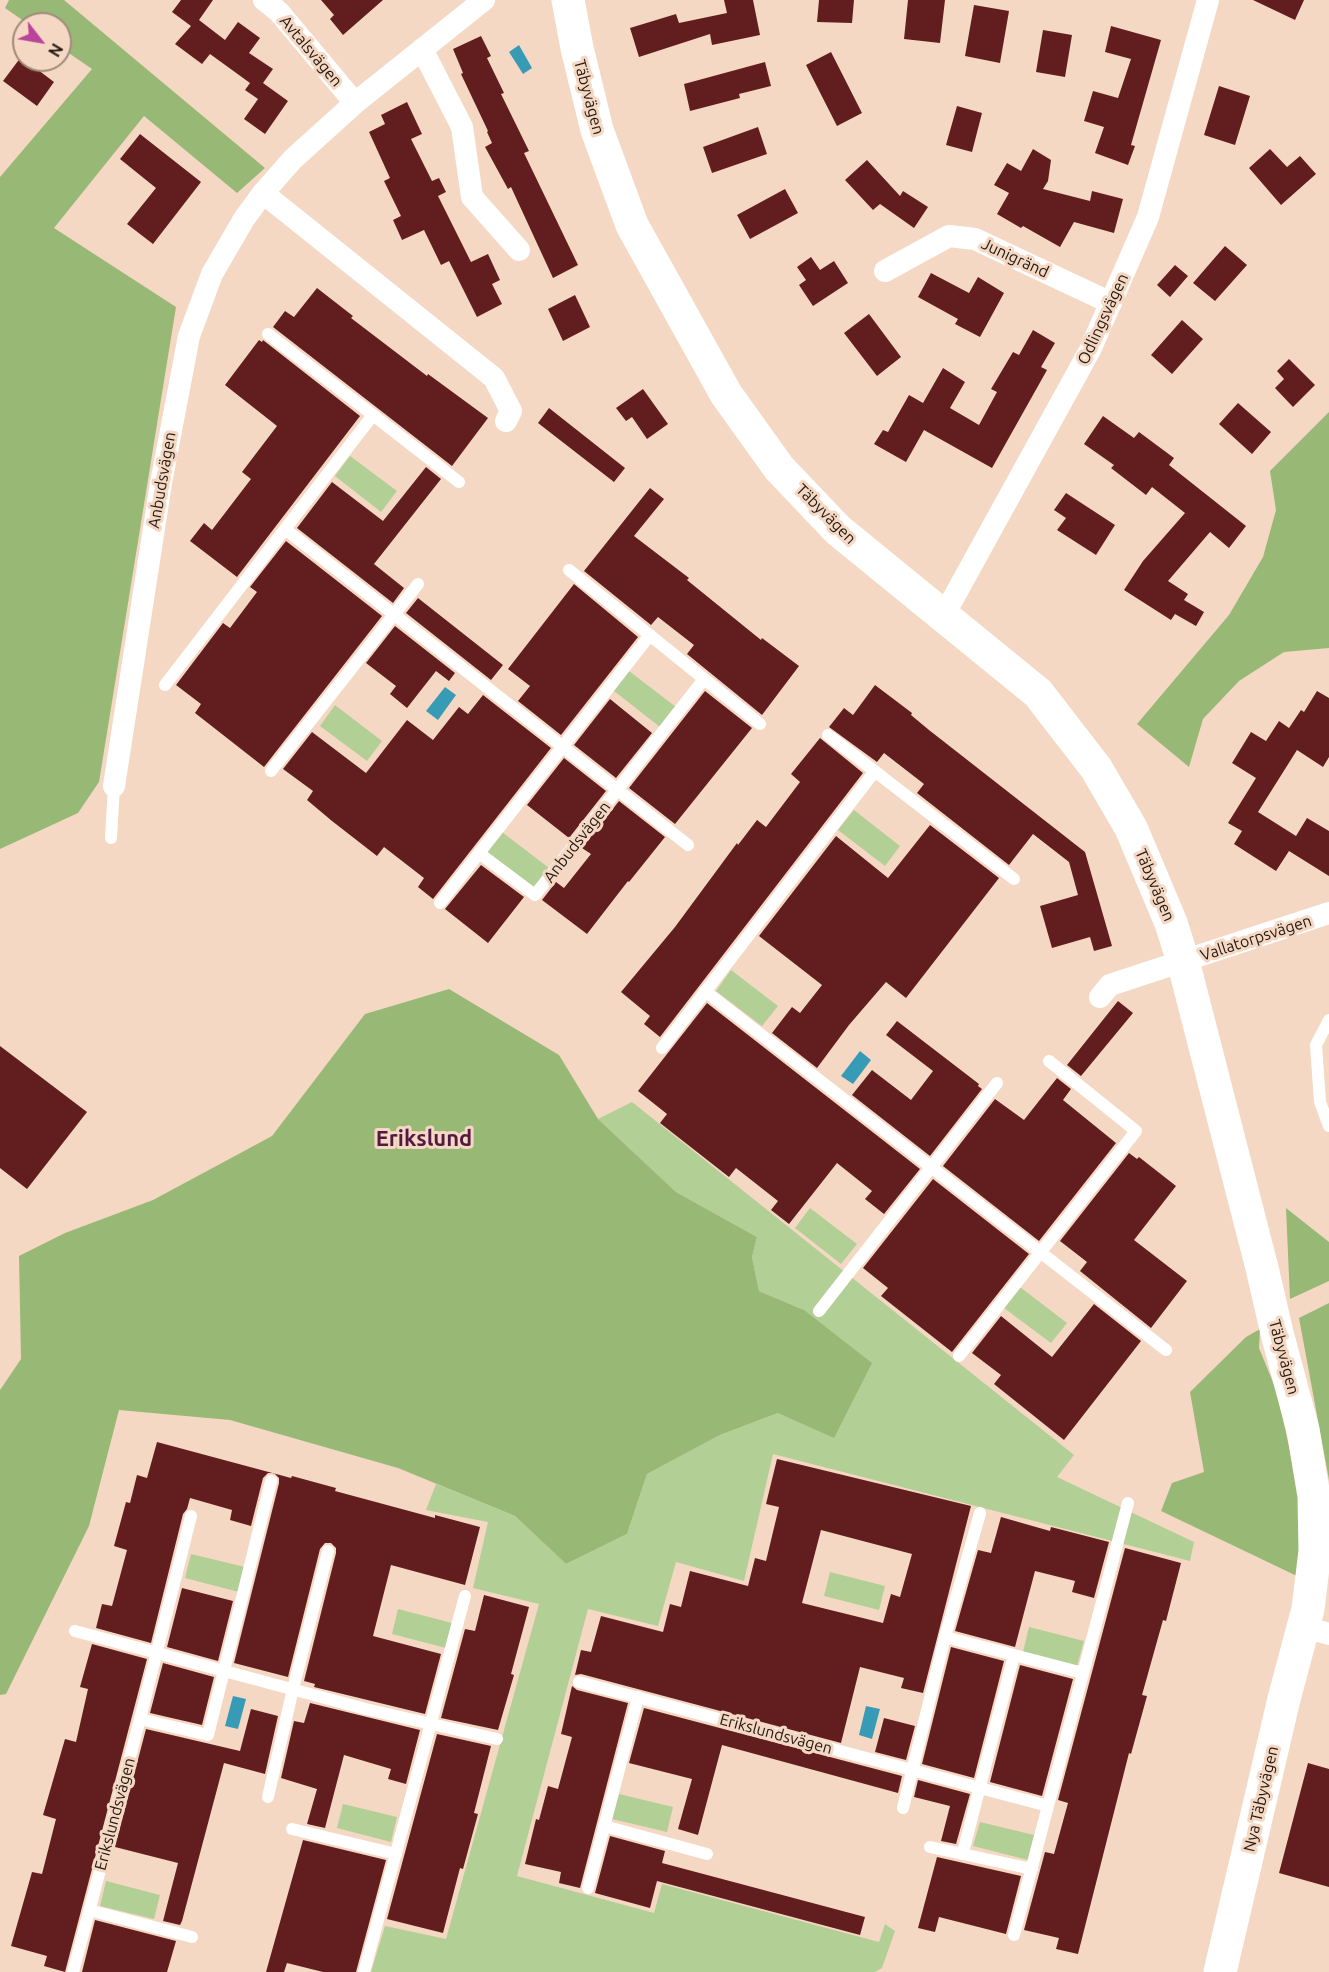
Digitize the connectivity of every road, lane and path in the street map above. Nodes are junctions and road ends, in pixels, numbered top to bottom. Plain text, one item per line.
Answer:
1 (264, 0) edge
2 (484, 0) edge
3 (568, 0) edge
4 (1208, 0) edge
5 (422, 49) junction
6 (355, 103) junction
7 (263, 193) junction
8 (519, 250) dead end
9 (885, 271) dead end
10 (1111, 303) junction
11 (268, 334) dead end
12 (373, 415) junction
13 (506, 421) dead end
14 (459, 482) dead end
15 (285, 529) junction
16 (569, 570) dead end
17 (418, 584) dead end
18 (394, 615) junction
19 (945, 615) junction
20 (650, 635) junction
21 (704, 679) junction
22 (165, 685) dead end
23 (760, 724) dead end
24 (828, 735) dead end
25 (561, 746) junction
26 (271, 771) dead end
27 (875, 771) junction
28 (114, 786) joint
29 (617, 790) junction
30 (111, 838) dead end
31 (688, 846) dead end
32 (478, 853) junction
33 (1014, 879) dead end
34 (440, 903) dead end
35 (1329, 913) edge
36 (1183, 961) junction
37 (705, 991) junction
38 (1100, 997) dead end
39 (1329, 1020) edge
40 (662, 1048) dead end
41 (1049, 1061) dead end
42 (997, 1083) dead end
43 (1329, 1126) edge
44 (931, 1168) junction
45 (1040, 1252) junction
46 (819, 1311) dead end
47 (1166, 1350) dead end
48 (959, 1356) dead end
49 (271, 1481) dead end
50 (1128, 1503) dead end
51 (980, 1513) dead end
52 (191, 1516) dead end
53 (328, 1551) dead end
54 (465, 1596) dead end
55 (75, 1630) dead end
56 (1316, 1630) edge
57 (945, 1637) junction
58 (157, 1653) junction
59 (1014, 1655) junction
60 (225, 1671) junction
61 (1083, 1673) junction
62 (579, 1682) dead end
63 (293, 1689) junction
64 (638, 1697) junction
65 (140, 1719) junction
66 (431, 1724) junction
67 (497, 1739) dead end
68 (914, 1769) junction
69 (979, 1788) junction
70 (268, 1797) dead end
71 (1048, 1806) junction
72 (903, 1808) dead end
73 (604, 1826) junction
74 (292, 1829) dead end
75 (930, 1847) dead end
76 (963, 1852) junction
77 (396, 1854) junction
78 (707, 1854) dead end
79 (1032, 1869) junction
80 (588, 1888) dead end
81 (89, 1910) junction
82 (1014, 1935) dead end
83 (192, 1937) dead end
84 (73, 1972) edge
85 (364, 1972) edge
86 (1220, 1972) edge

1 - 6 street, Avtalsvägen
2 - 5 street, Anbudsvägen
3 - 19 main road, Täbyvägen
4 - 10 street, Odlingsvägen
5 - 6 street, Anbudsvägen
5 - 8 street
6 - 7 street, Anbudsvägen
7 - 13 street
7 - 28 street, Anbudsvägen
9 - 10 street, Junigränd
10 - 19 street, Odlingsvägen
11 - 12 lane
12 - 14 lane
12 - 15 lane
15 - 18 lane, Anbudsvägen
15 - 22 lane
16 - 20 lane
17 - 18 lane
18 - 25 lane, Anbudsvägen
18 - 26 lane
19 - 36 main road, Täbyvägen
20 - 21 lane
20 - 25 lane
21 - 23 lane
21 - 29 lane, Anbudsvägen
24 - 27 lane
25 - 29 lane, Anbudsvägen
25 - 32 lane
27 - 33 lane
27 - 37 lane
28 - 30 lane
29 - 31 lane, Anbudsvägen
29 - 32 lane, Anbudsvägen
32 - 34 lane
35 - 36 street, Vallatorpsvägen
36 - 38 street
36 - 56 main road, Täbyvägen
37 - 40 lane
37 - 44 lane
39 - 43 lane
41 - 45 lane
42 - 44 lane
44 - 45 lane
44 - 46 lane
45 - 47 lane
45 - 48 lane
49 - 60 lane
50 - 61 lane
51 - 57 lane
52 - 58 lane, Erikslundsvägen
53 - 63 lane
54 - 66 lane
55 - 58 lane
56 - 86 main road, Nya Täbyvägen
57 - 59 lane
57 - 68 lane
58 - 60 lane
58 - 65 lane, Erikslundsvägen
59 - 61 lane
59 - 69 lane
60 - 63 lane
60 - 65 lane
61 - 71 lane
62 - 64 lane, Erikslundsvägen
63 - 66 lane
63 - 70 lane
64 - 68 lane, Erikslundsvägen
64 - 73 lane
65 - 81 lane, Erikslundsvägen
66 - 67 lane
66 - 77 lane
68 - 69 lane, Erikslundsvägen
68 - 72 lane
69 - 71 lane, Erikslundsvägen
69 - 76 lane
71 - 79 lane
73 - 78 lane
73 - 80 lane
74 - 77 lane
75 - 76 lane
76 - 79 lane
77 - 85 lane
79 - 82 lane
81 - 83 lane
81 - 84 lane, Erikslundsvägen

